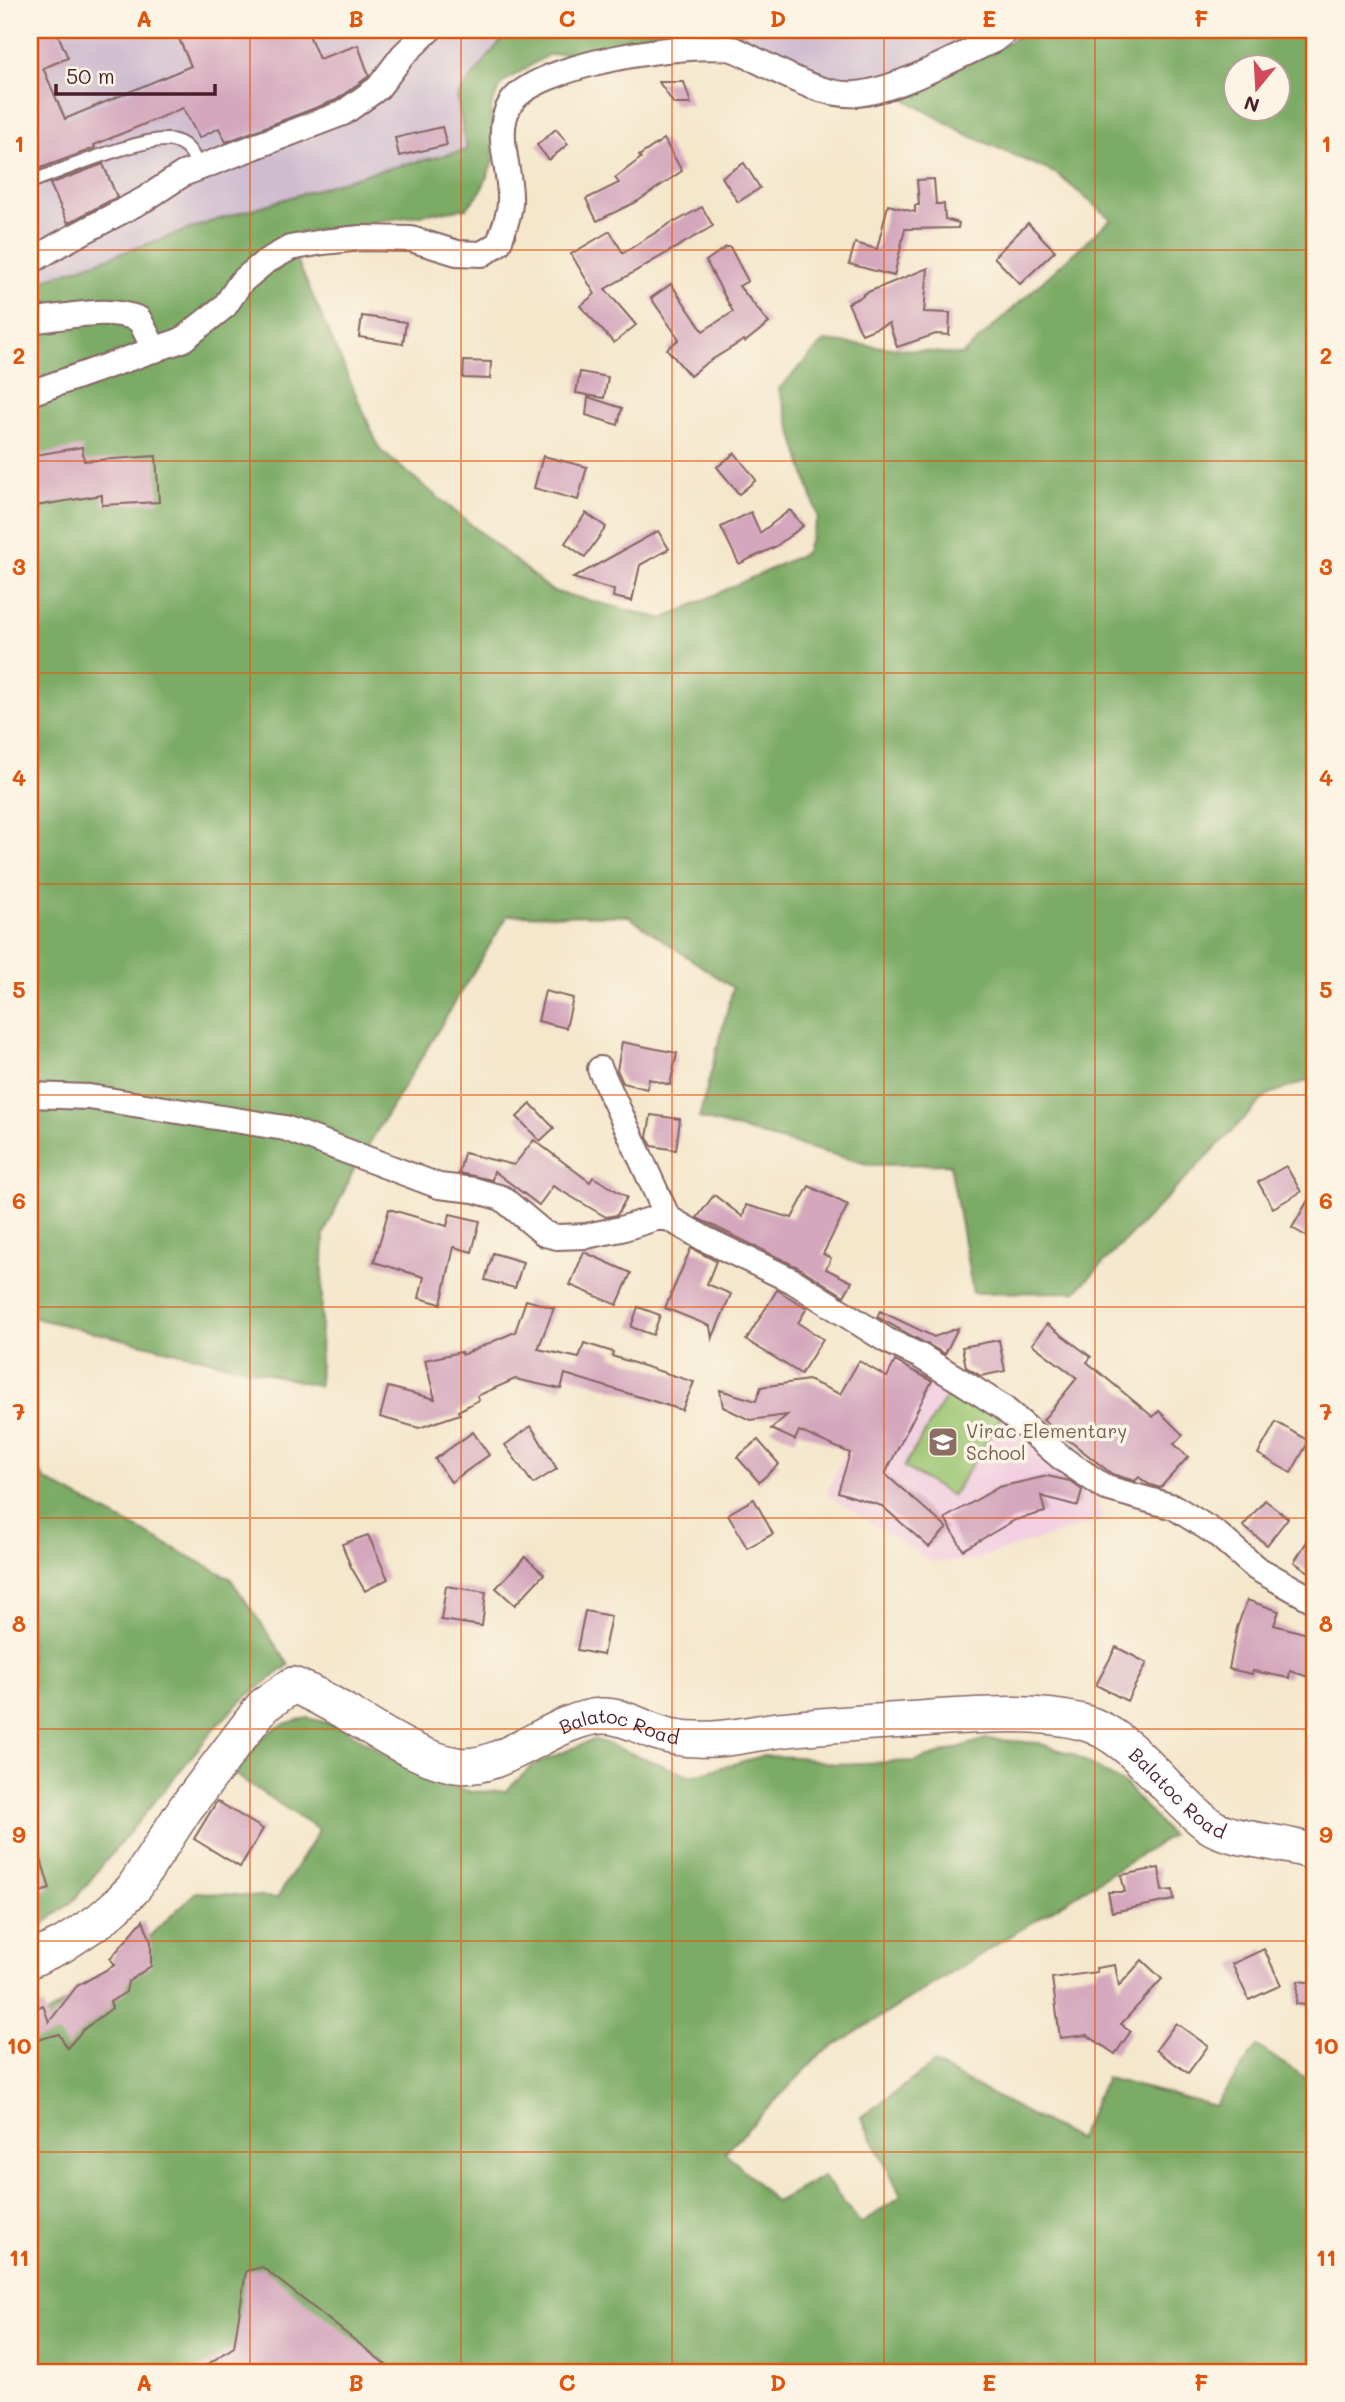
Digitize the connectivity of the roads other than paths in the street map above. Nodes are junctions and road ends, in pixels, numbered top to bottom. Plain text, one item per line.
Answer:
1 (429, 30) edge
2 (1007, 30) edge
3 (199, 168) junction
4 (30, 182) edge
5 (30, 262) edge
6 (30, 321) edge
7 (155, 350) junction
8 (30, 393) edge
9 (600, 1069) dead end
10 (30, 1095) edge
11 (668, 1218) junction
12 (1315, 1601) edge
13 (1315, 1853) edge
14 (30, 1960) edge

1 - 3 street
2 - 7 street
3 - 4 lane
3 - 5 street
6 - 7 street
7 - 8 street
9 - 11 street
10 - 11 street
11 - 12 street
13 - 14 main road, Balatoc Road

